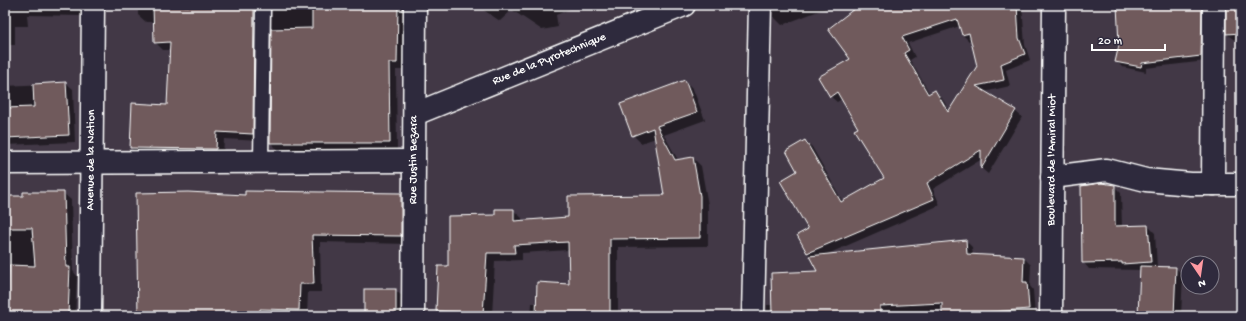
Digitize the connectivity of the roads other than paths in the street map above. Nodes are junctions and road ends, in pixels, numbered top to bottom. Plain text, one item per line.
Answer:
1 (93, 5) edge
2 (264, 5) edge
3 (415, 5) edge
4 (684, 5) edge
5 (760, 5) edge
6 (1054, 5) edge
7 (1214, 5) edge
8 (415, 114) junction
9 (261, 161) junction
10 (414, 161) junction
11 (91, 162) junction
12 (5, 163) edge
13 (1052, 177) junction
14 (1213, 184) junction
15 (1241, 184) edge
16 (90, 316) edge
17 (413, 316) edge
18 (754, 316) edge
19 (1051, 316) edge

1 - 11 street, Avenue de la Nation
2 - 9 lane
3 - 8 street, Rue Justin Bezara
4 - 8 street, Rue de la Pyrotechnique
5 - 18 street
6 - 13 street, Boulevard de l'Amiral Miot
7 - 14 street
8 - 10 street, Rue Justin Bezara
9 - 10 street
9 - 11 street
10 - 17 street, Rue Justin Bezara
11 - 12 street
11 - 16 street, Avenue de la Nation
13 - 14 street
13 - 19 street, Boulevard de l'Amiral Miot
14 - 15 street

